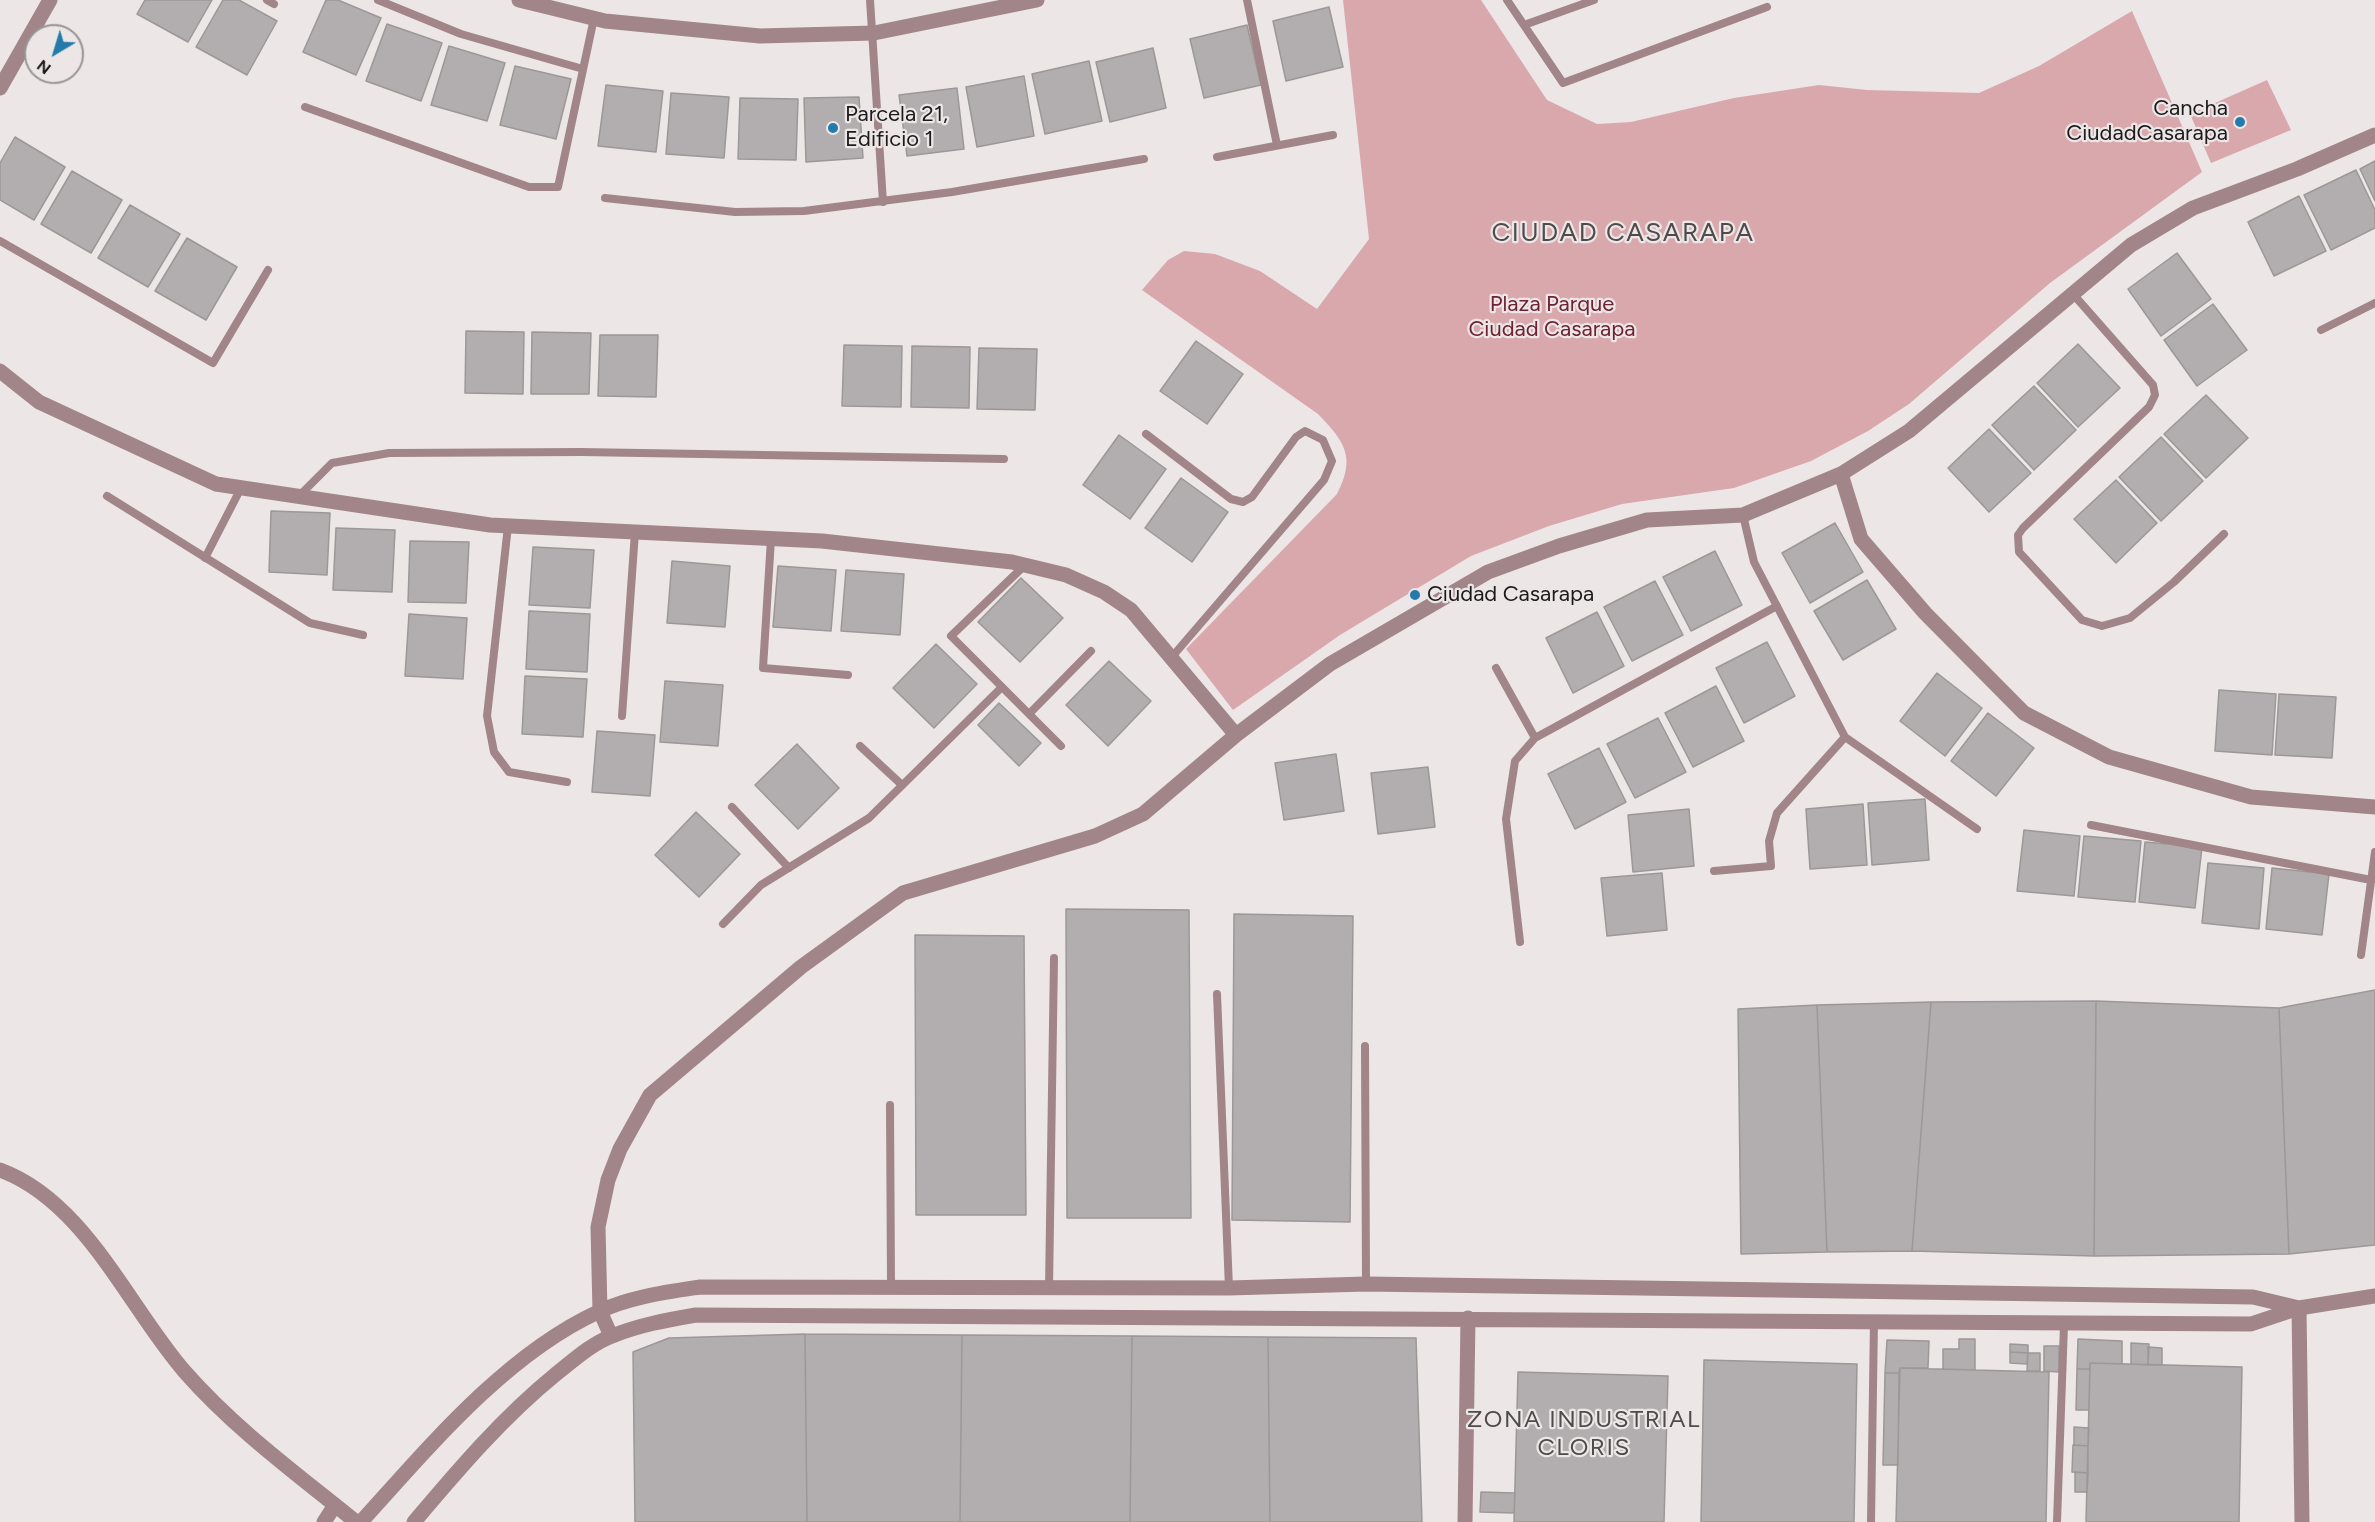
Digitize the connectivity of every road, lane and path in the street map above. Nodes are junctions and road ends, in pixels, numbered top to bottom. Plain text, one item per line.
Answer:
1 (50, 0) edge
2 (378, 0) edge
3 (519, 0) edge
4 (870, 0) edge
5 (1037, 0) edge
6 (1247, 0) edge
7 (1507, 0) edge
8 (1594, 0) edge
9 (1767, 7) dead end
10 (594, 18) junction
11 (1524, 25) junction
12 (874, 33) junction
13 (583, 69) junction
14 (0, 87) edge
15 (305, 107) dead end
16 (1333, 135) dead end
17 (2375, 135) edge
18 (1277, 146) junction
19 (1217, 157) dead end
20 (1144, 159) dead end
21 (604, 198) dead end
22 (883, 202) junction
23 (0, 241) edge
24 (268, 270) dead end
25 (2073, 294) junction
26 (2375, 303) edge
27 (2321, 330) dead end
28 (0, 371) edge
29 (1146, 434) dead end
30 (1004, 459) dead end
31 (1841, 474) junction
32 (241, 488) junction
33 (107, 496) dead end
34 (297, 498) junction
35 (1743, 514) junction
36 (508, 526) junction
37 (635, 532) junction
38 (2224, 534) dead end
39 (771, 539) junction
40 (205, 558) junction
41 (1024, 565) junction
42 (1777, 606) junction
43 (363, 635) dead end
44 (1091, 651) dead end
45 (1171, 658) junction
46 (1496, 668) dead end
47 (848, 675) dead end
48 (1002, 687) junction
49 (1029, 714) junction
50 (622, 716) dead end
51 (1236, 735) junction
52 (1845, 737) junction
53 (1535, 738) junction
54 (860, 746) dead end
55 (1061, 746) dead end
56 (567, 782) dead end
57 (902, 785) junction
58 (732, 807) dead end
59 (2375, 807) edge
60 (2091, 825) dead end
61 (1977, 829) dead end
62 (2375, 852) edge
63 (789, 868) junction
64 (1714, 871) dead end
65 (2371, 880) junction
66 (723, 924) dead end
67 (1520, 942) dead end
68 (2361, 955) dead end
69 (1054, 958) dead end
70 (1217, 994) dead end
71 (1365, 1046) dead end
72 (890, 1105) dead end
73 (0, 1170) edge
74 (1366, 1284) junction
75 (891, 1286) junction
76 (1049, 1288) junction
77 (1229, 1288) junction
78 (2375, 1296) edge
79 (2299, 1308) junction
80 (600, 1311) junction
81 (1468, 1318) junction
82 (1874, 1321) junction
83 (2064, 1324) junction
84 (611, 1336) junction
85 (335, 1505) junction
86 (324, 1522) edge
87 (356, 1522) edge
88 (361, 1522) edge
89 (414, 1522) edge
90 (1465, 1522) edge
91 (1871, 1522) edge
92 (2057, 1522) edge
93 (2302, 1522) edge

1 - 14 street
2 - 13 lane
3 - 10 street
4 - 12 lane
5 - 12 street
6 - 18 lane
7 - 11 lane
8 - 11 lane
9 - 11 lane
10 - 12 street
10 - 13 lane
12 - 22 lane
13 - 15 lane
16 - 18 lane
17 - 25 street
18 - 19 lane
20 - 22 lane
21 - 22 lane
23 - 24 lane
25 - 31 street
25 - 38 lane
26 - 27 lane
28 - 32 street
29 - 45 lane
30 - 34 lane
31 - 35 street
31 - 59 street
32 - 34 street
32 - 40 lane
33 - 40 lane
34 - 36 street
35 - 42 lane
35 - 51 street
36 - 37 street
36 - 56 lane
37 - 39 street
37 - 50 lane
39 - 41 street
39 - 47 lane
40 - 43 lane
41 - 45 street
41 - 48 lane
42 - 52 lane
42 - 53 lane
44 - 49 lane
45 - 51 street
46 - 53 lane
48 - 49 lane
48 - 57 lane
49 - 55 lane
51 - 80 street
52 - 61 lane
52 - 64 lane
53 - 67 lane
54 - 57 lane
57 - 63 lane
58 - 63 lane
60 - 65 lane
62 - 65 lane
63 - 66 lane
65 - 68 lane
69 - 76 lane
70 - 77 lane
71 - 74 lane
72 - 75 lane
73 - 85 street
74 - 77 street
74 - 79 street
75 - 76 street
75 - 80 street
76 - 77 street
78 - 79 street
79 - 83 street
79 - 93 street
80 - 84 street
80 - 88 street
81 - 82 street
81 - 84 street
81 - 90 street
82 - 83 street
82 - 91 lane
83 - 92 lane
84 - 89 street
85 - 86 street
85 - 87 street

